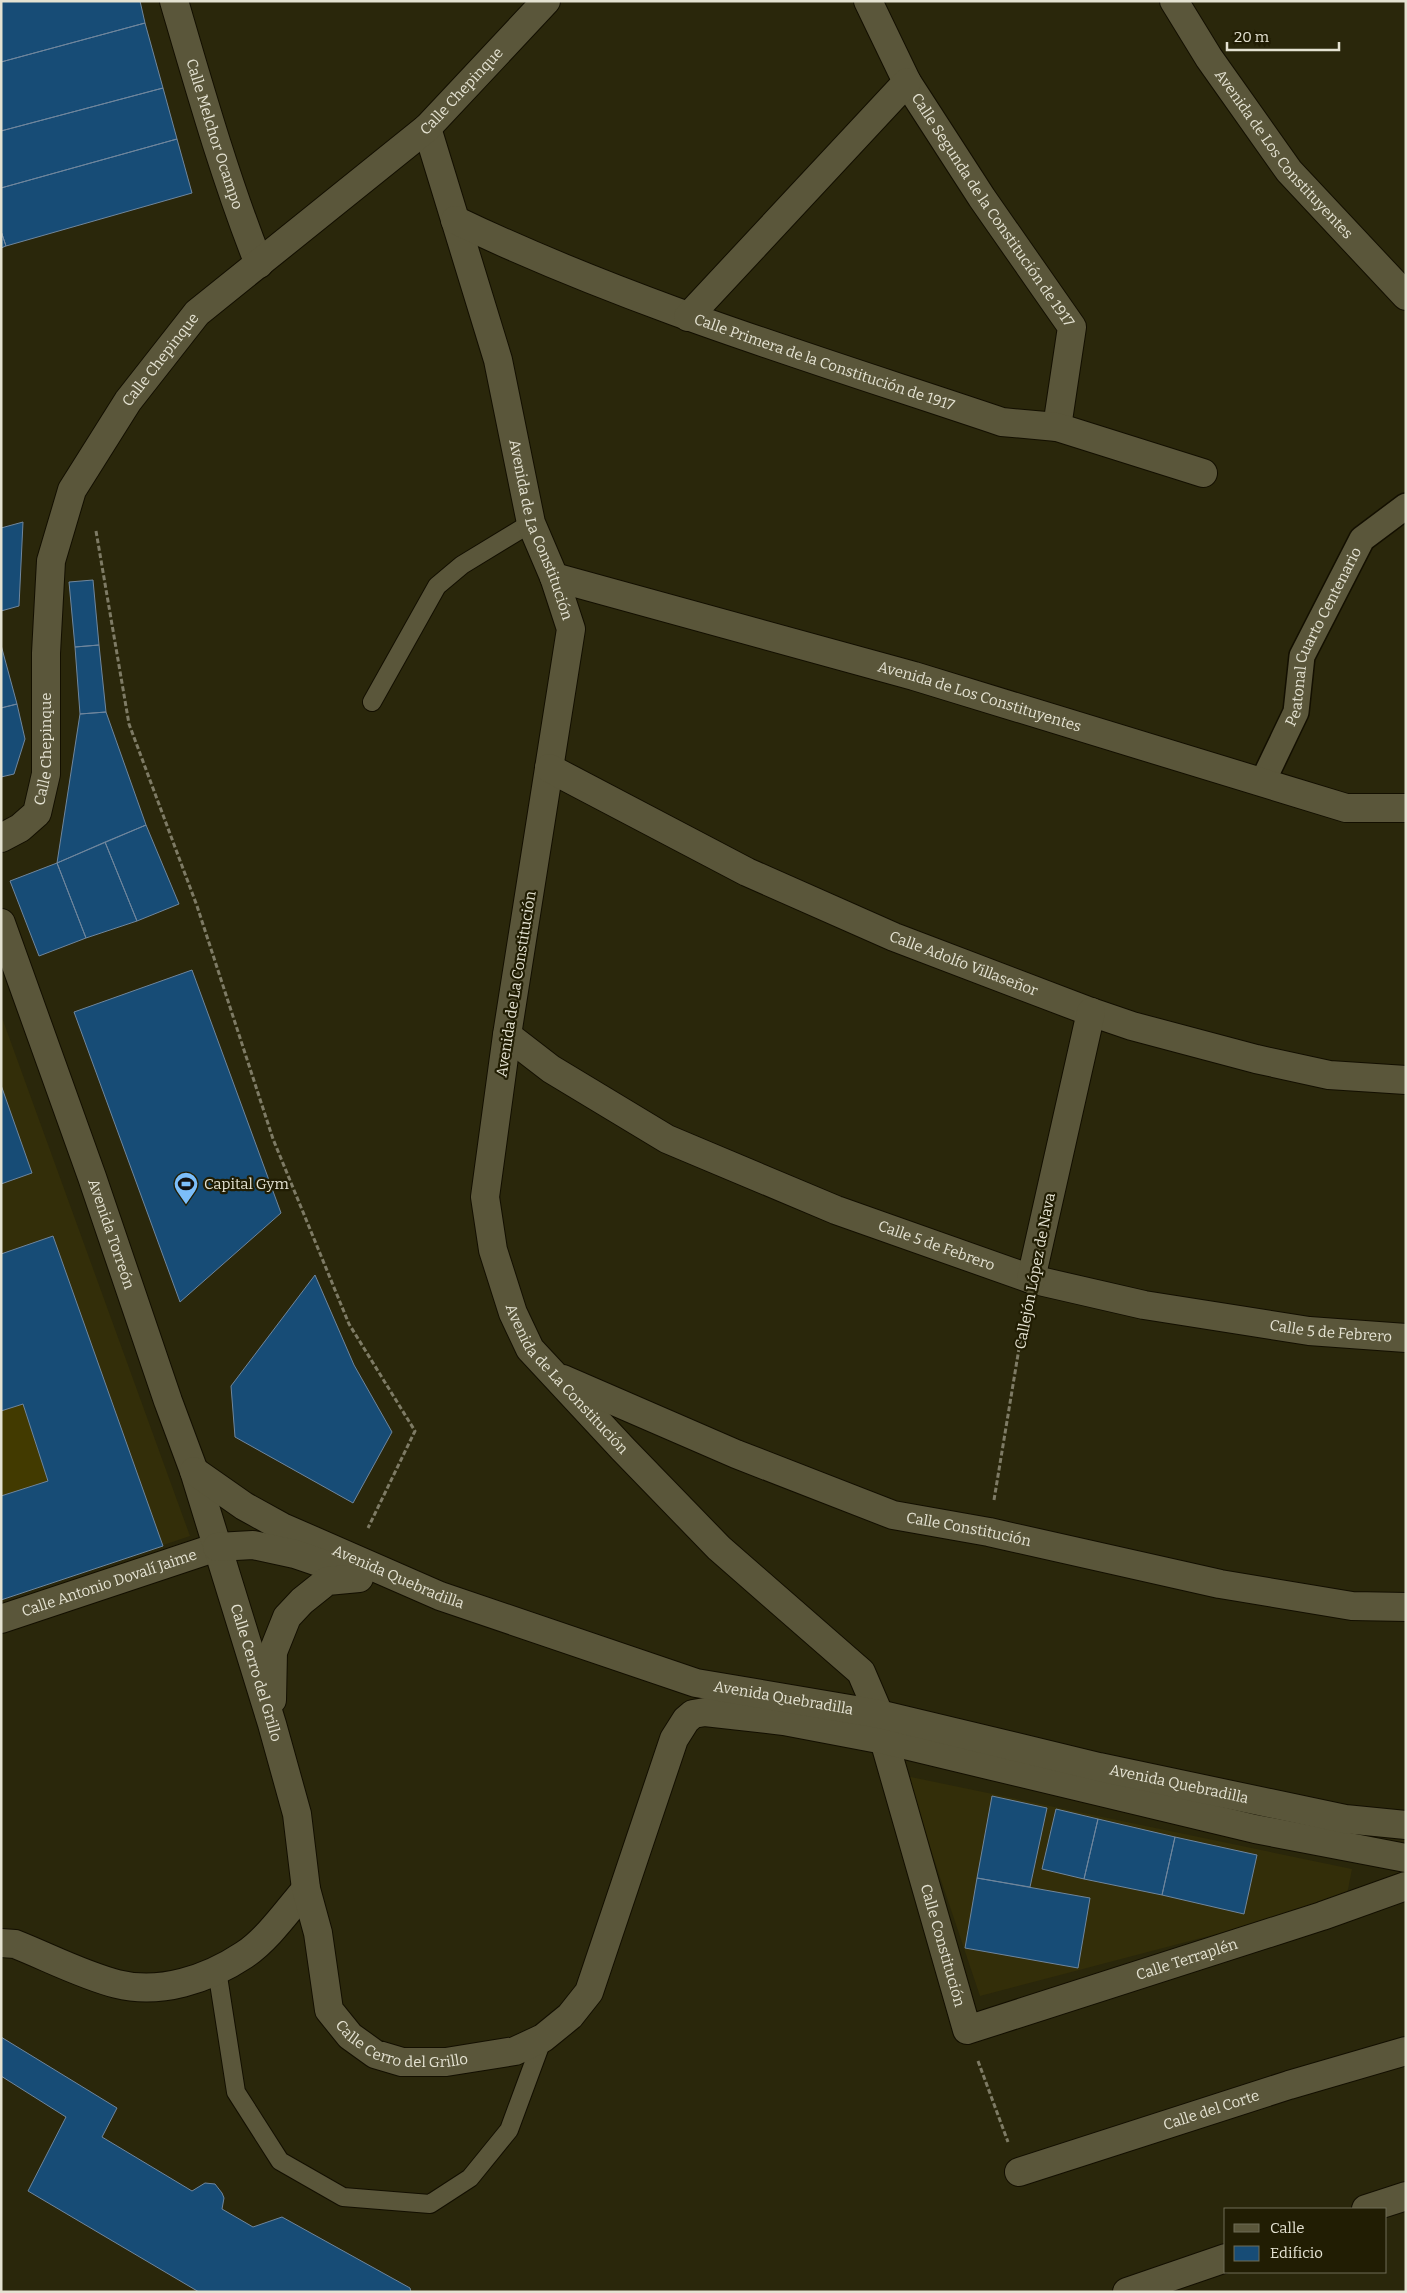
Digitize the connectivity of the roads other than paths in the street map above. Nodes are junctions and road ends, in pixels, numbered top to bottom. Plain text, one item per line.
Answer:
1 (174, 1) edge
2 (546, 1) edge
3 (868, 1) edge
4 (1174, 1) edge
5 (906, 82) junction
6 (426, 128) junction
7 (455, 220) junction
8 (259, 264) junction
9 (1406, 296) edge
10 (688, 317) junction
11 (1057, 427) junction
12 (1203, 472) dead end
13 (1406, 506) edge
14 (531, 523) junction
15 (554, 577) junction
16 (372, 702) dead end
17 (549, 768) junction
18 (1262, 783) junction
19 (1406, 808) edge
20 (1, 838) edge
21 (3, 936) edge
22 (1091, 1012) junction
23 (507, 1035) junction
24 (1406, 1080) edge
25 (1031, 1279) junction
26 (1406, 1338) edge
27 (553, 1375) junction
28 (194, 1471) junction
29 (217, 1547) junction
30 (360, 1567) junction
31 (1406, 1607) edge
32 (1, 1618) edge
33 (879, 1714) junction
34 (272, 1724) junction
35 (884, 1740) junction
36 (1406, 1825) edge
37 (1406, 1858) edge
38 (1406, 1886) edge
39 (306, 1889) junction
40 (1, 1943) edge
41 (217, 1970) junction
42 (967, 2030) joint
43 (543, 2038) junction
44 (1406, 2051) edge
45 (1019, 2172) road end
46 (1406, 2196) edge
47 (1369, 2208) edge
48 (1224, 2259) edge
49 (1127, 2292) edge

1 - 8 street, Calle Melchor Ocampo
2 - 6 street, Calle Chepinque
3 - 5 street, Calle Segunda de la Constitución de 1917
4 - 9 street, Avenida de Los Constituyentes
5 - 10 street, Calle Segunda de la Constitución de 1917
5 - 11 street, Calle Segunda de la Constitución de 1917
6 - 7 street, Avenida de La Constitución
6 - 8 street, Calle Chepinque
7 - 10 street, Calle Primera de la Constitución de 1917
7 - 14 street, Avenida de La Constitución
8 - 20 street, Calle Chepinque
10 - 11 street, Calle Primera de la Constitución de 1917
11 - 12 street, Calle Primera de la Constitución de 1917
13 - 18 street, Peatonal Cuarto Centenario
14 - 15 street, Avenida de La Constitución
14 - 16 lane
15 - 17 street, Avenida de La Constitución
15 - 18 street, Avenida de Los Constituyentes
17 - 22 street, Calle Adolfo Villaseñor
17 - 23 street, Avenida de La Constitución
18 - 19 street, Avenida de Los Constituyentes
21 - 28 street, Avenida Torreón
22 - 24 street, Calle Adolfo Villaseñor
22 - 25 street, Callejón López de Nava
23 - 25 street, Calle 5 de Febrero
23 - 27 street, Avenida de La Constitución
25 - 26 street, Calle 5 de Febrero
27 - 31 street, Calle Constitución
27 - 33 street, Avenida de La Constitución
28 - 29 street, Avenida Torreón
28 - 30 street, Avenida Quebradilla
29 - 30 street, Calle Antonio Dovalí Jaime
29 - 32 street, Calle Antonio Dovalí Jaime
29 - 34 street, Calle Cerro del Grillo
30 - 33 street, Avenida Quebradilla
30 - 34 street
33 - 35 street, Calle Constitución
33 - 36 street, Avenida Quebradilla
34 - 39 street, Calle Cerro del Grillo
35 - 37 street, Avenida Quebradilla
35 - 42 street, Calle Constitución
35 - 43 street, Avenida Quebradilla
38 - 42 street, Calle Terraplén
39 - 41 street
39 - 43 street, Calle Cerro del Grillo
40 - 41 street
41 - 43 lane
44 - 45 street, Calle del Corte
46 - 47 street
48 - 49 street

